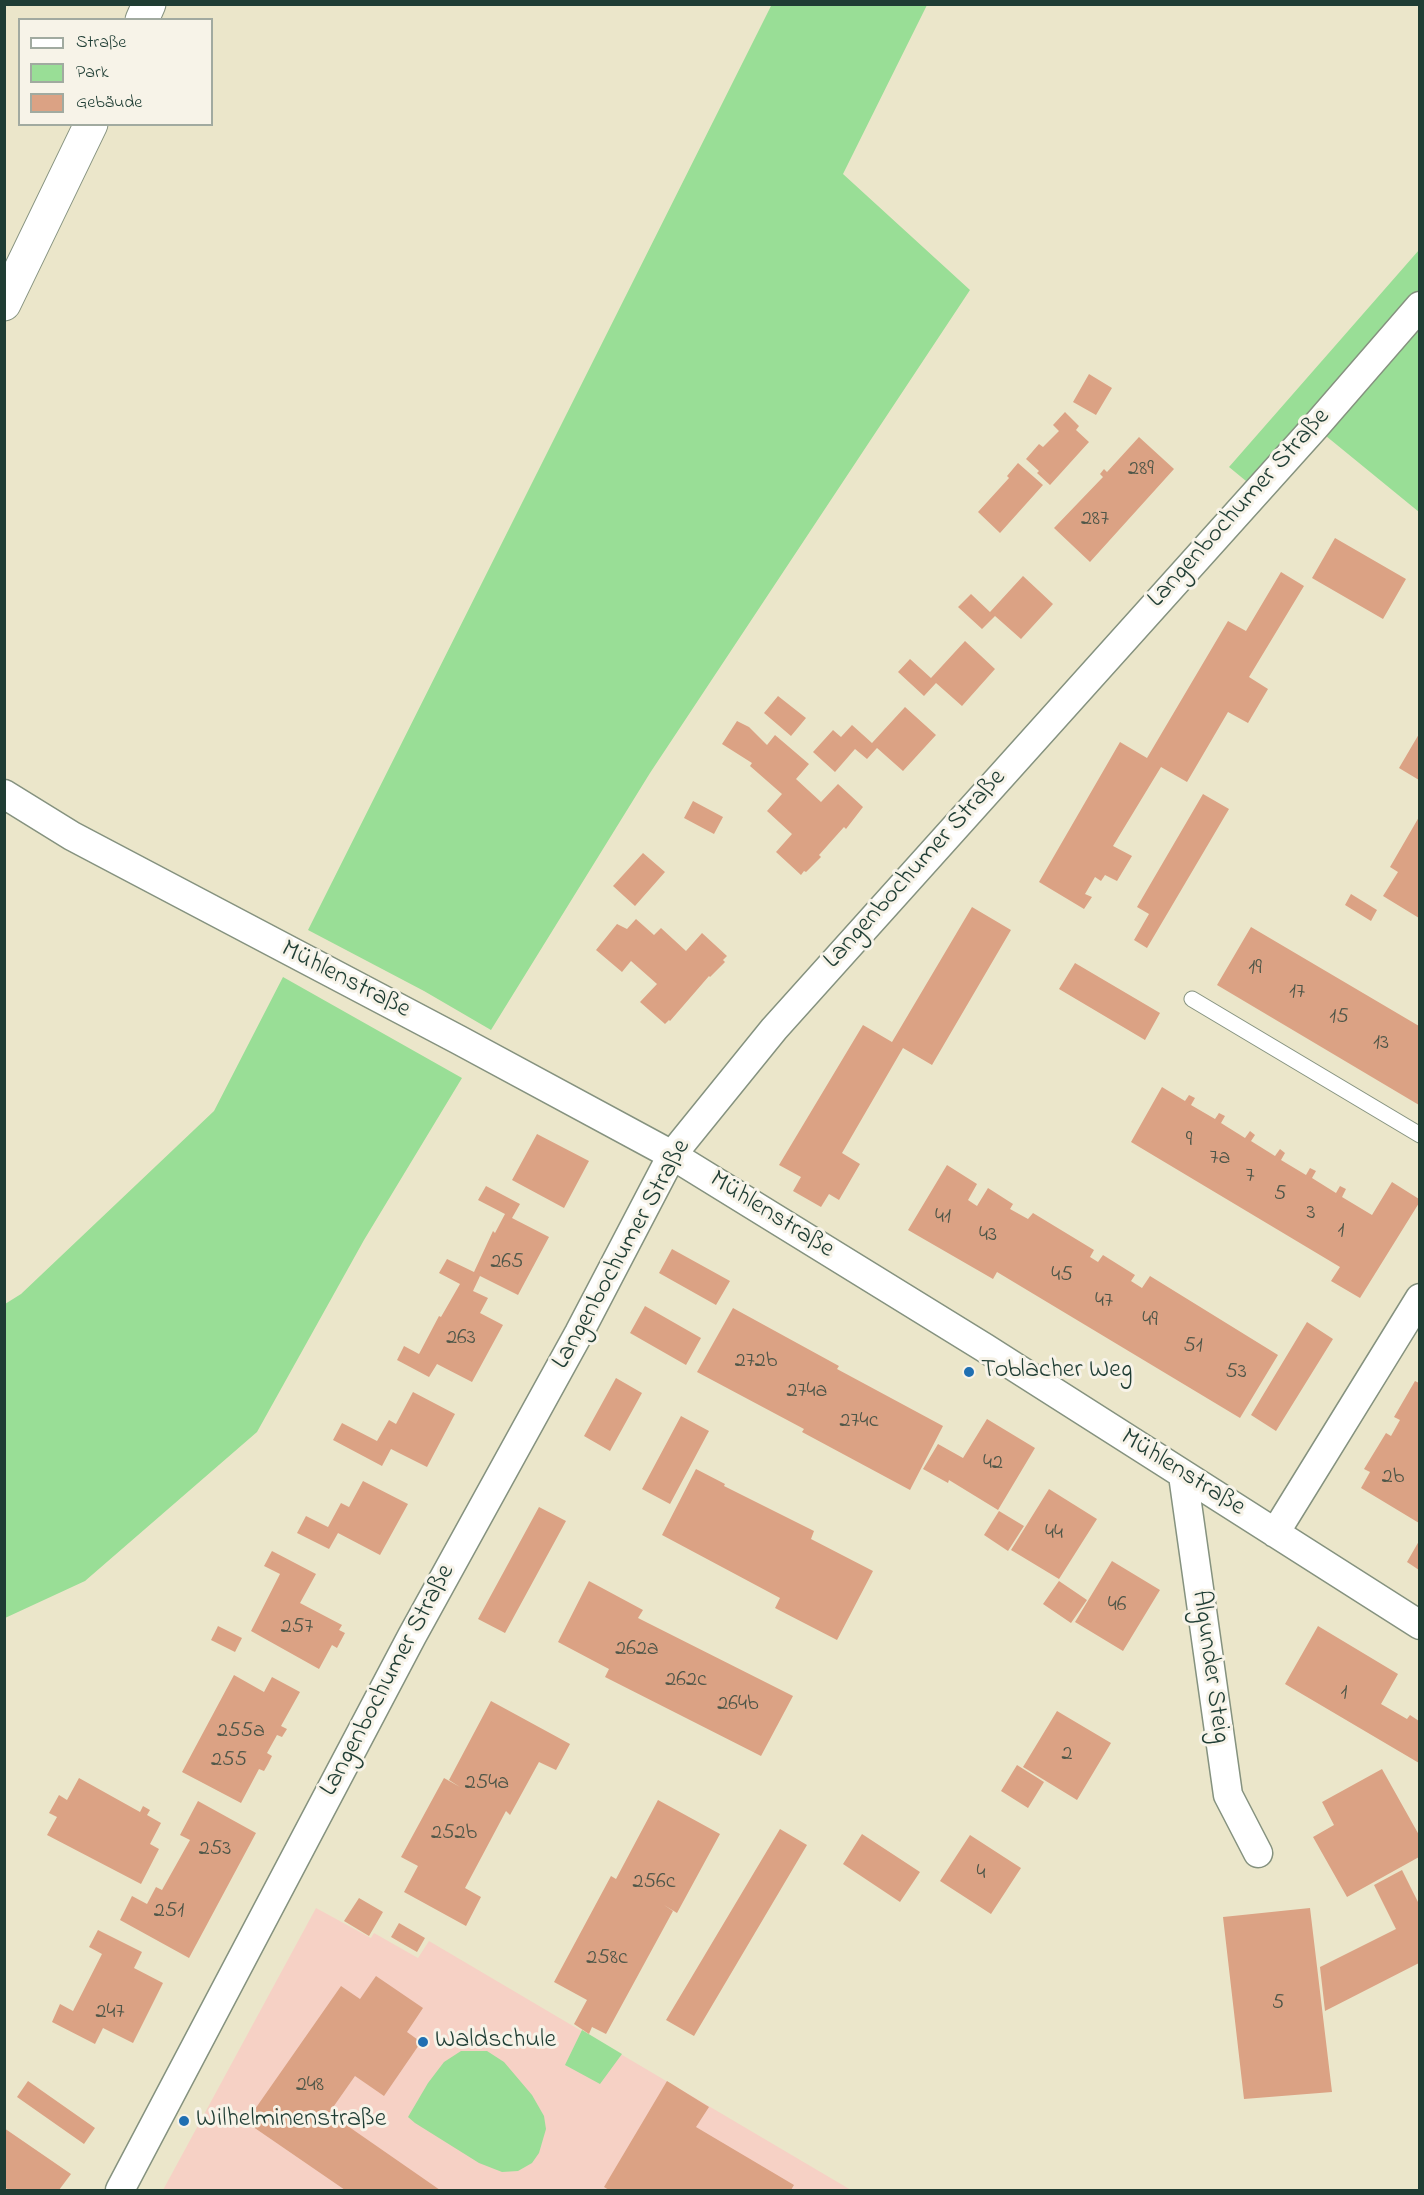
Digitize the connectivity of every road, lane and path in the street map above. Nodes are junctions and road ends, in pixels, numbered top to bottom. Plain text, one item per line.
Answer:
1 (149, 4) edge
2 (143, 18) edge
3 (90, 126) edge
4 (4, 304) edge
5 (1419, 306) edge
6 (4, 794) edge
7 (1192, 999) dead end
8 (1419, 1135) edge
9 (672, 1155) junction
10 (1419, 1298) edge
11 (1183, 1475) junction
12 (1275, 1533) junction
13 (1419, 1625) edge
14 (1258, 1852) dead end
15 (120, 2190) edge

1 - 2 street
3 - 4 street
5 - 9 street, Langenbochumer Straße
6 - 9 street, Mühlenstraße
7 - 8 lane
9 - 11 street, Mühlenstraße
9 - 15 street, Langenbochumer Straße
10 - 12 street
11 - 12 street, Mühlenstraße
11 - 14 street, Algunder Steig
12 - 13 street, Mühlenstraße

